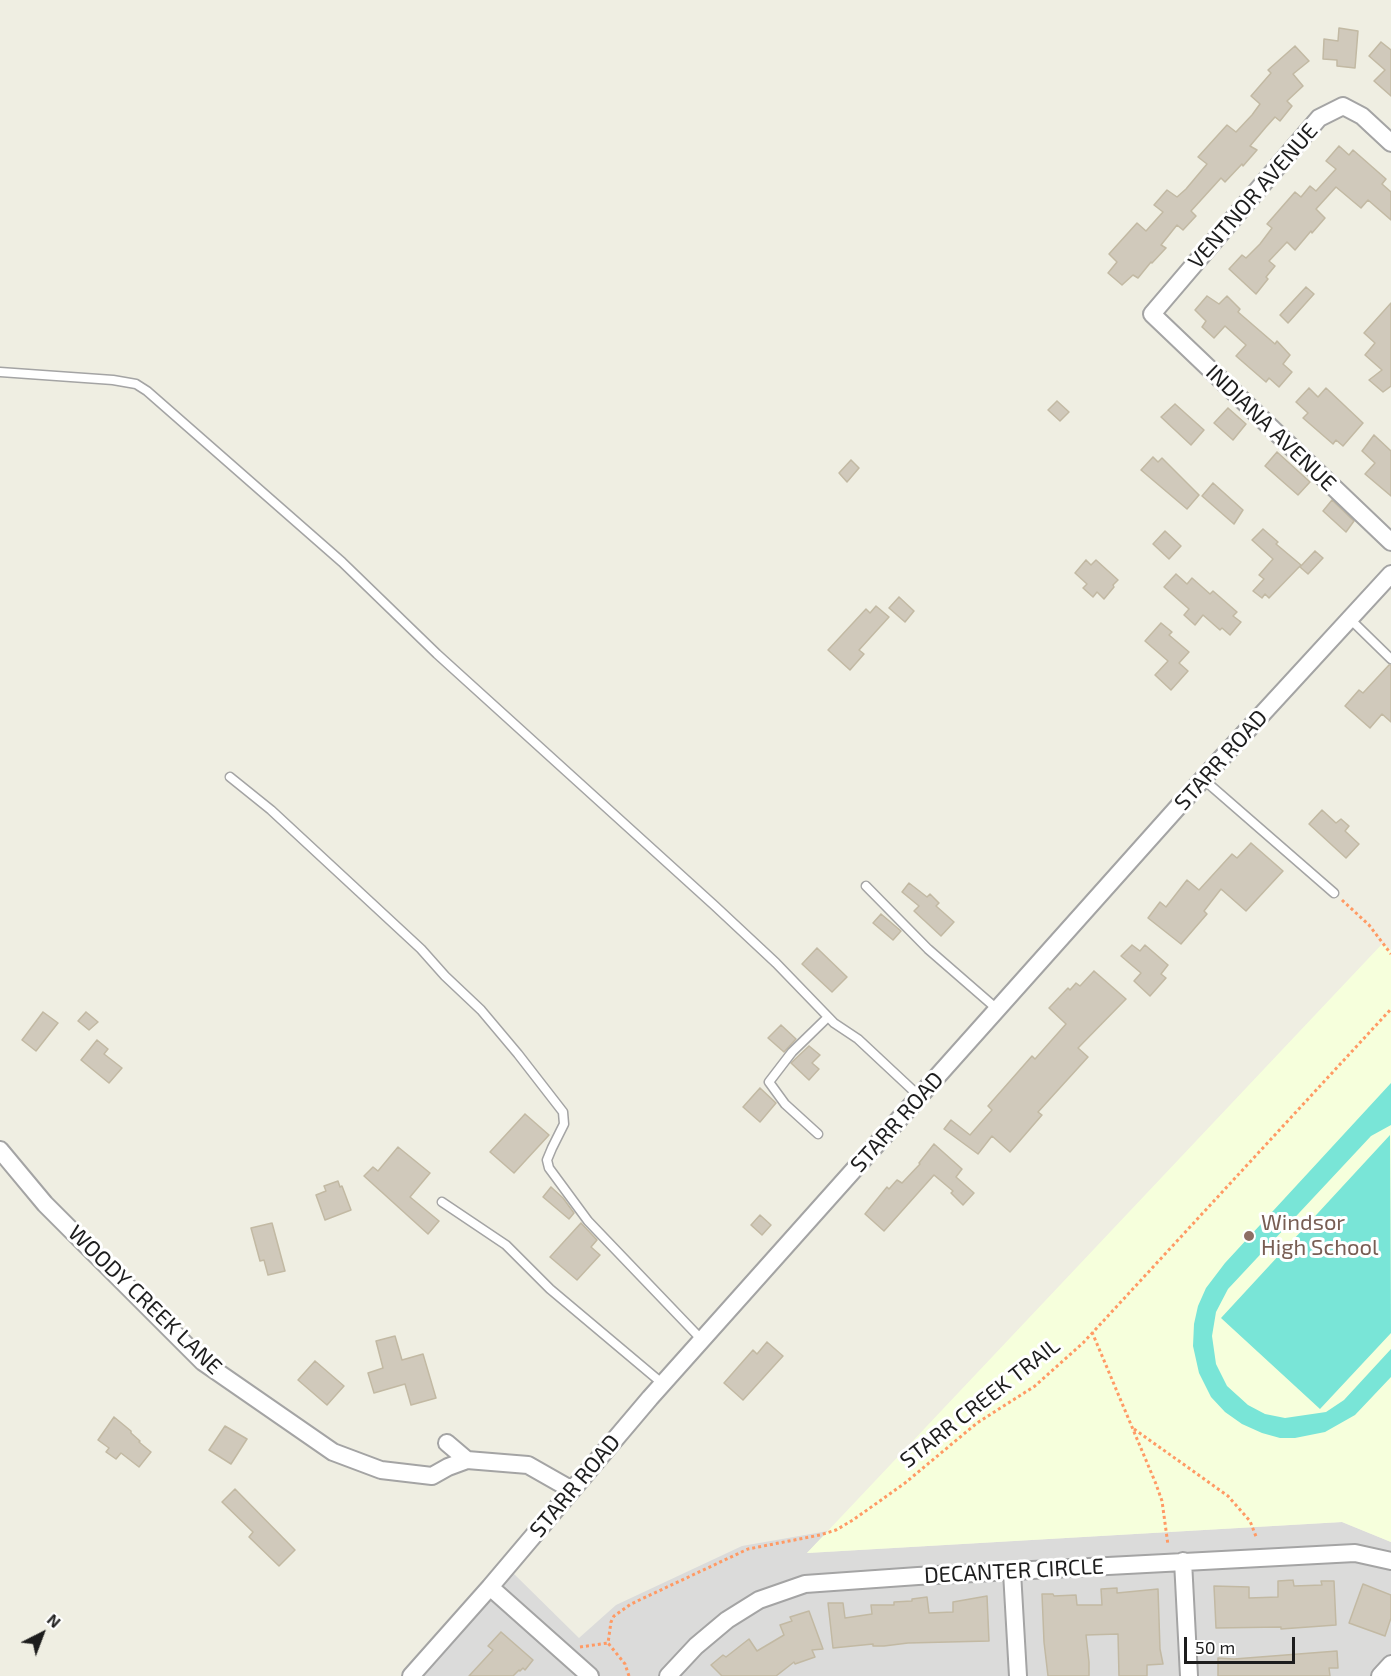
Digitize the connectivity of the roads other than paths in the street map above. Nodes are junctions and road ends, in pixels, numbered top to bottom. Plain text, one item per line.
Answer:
1 (1391, 143) edge
2 (1152, 314) joint
3 (0, 372) edge
4 (1391, 542) edge
5 (1391, 574) edge
6 (1350, 619) junction
7 (1391, 659) edge
8 (230, 777) dead end
9 (1203, 779) junction
10 (866, 886) dead end
11 (1334, 893) road end
12 (997, 1009) junction
13 (828, 1017) junction
14 (919, 1096) junction
15 (818, 1134) dead end
16 (0, 1150) edge
17 (442, 1202) dead end
18 (702, 1340) junction
19 (663, 1384) junction
20 (447, 1443) dead end
21 (467, 1460) junction
22 (572, 1491) junction
23 (1183, 1561) junction
24 (1391, 1561) edge
25 (1012, 1572) junction
26 (490, 1587) junction
27 (1391, 1664) edge
28 (411, 1676) edge
29 (590, 1676) edge
30 (668, 1676) edge
31 (1017, 1676) edge
32 (1189, 1676) edge
33 (1380, 1676) edge

1 - 2 street, VENTNOR AVENUE
2 - 4 street, INDIANA AVENUE
3 - 13 lane
5 - 6 street, STARR ROAD
6 - 7 lane
6 - 9 street, STARR ROAD
8 - 18 lane
9 - 11 lane
9 - 12 street, STARR ROAD
10 - 12 lane
12 - 14 street, STARR ROAD
13 - 14 lane
13 - 15 lane
14 - 18 street, STARR ROAD
16 - 21 street, WOODY CREEK LANE
17 - 19 lane
18 - 19 street, STARR ROAD
19 - 22 street, STARR ROAD
20 - 21 street
21 - 22 street, WOODY CREEK LANE
22 - 26 street, STARR ROAD
23 - 24 street, DECANTER CIRCLE
23 - 25 street, DECANTER CIRCLE
23 - 32 street
25 - 30 street, DECANTER CIRCLE
25 - 31 street
26 - 28 street, STARR ROAD
26 - 29 street
27 - 33 street

